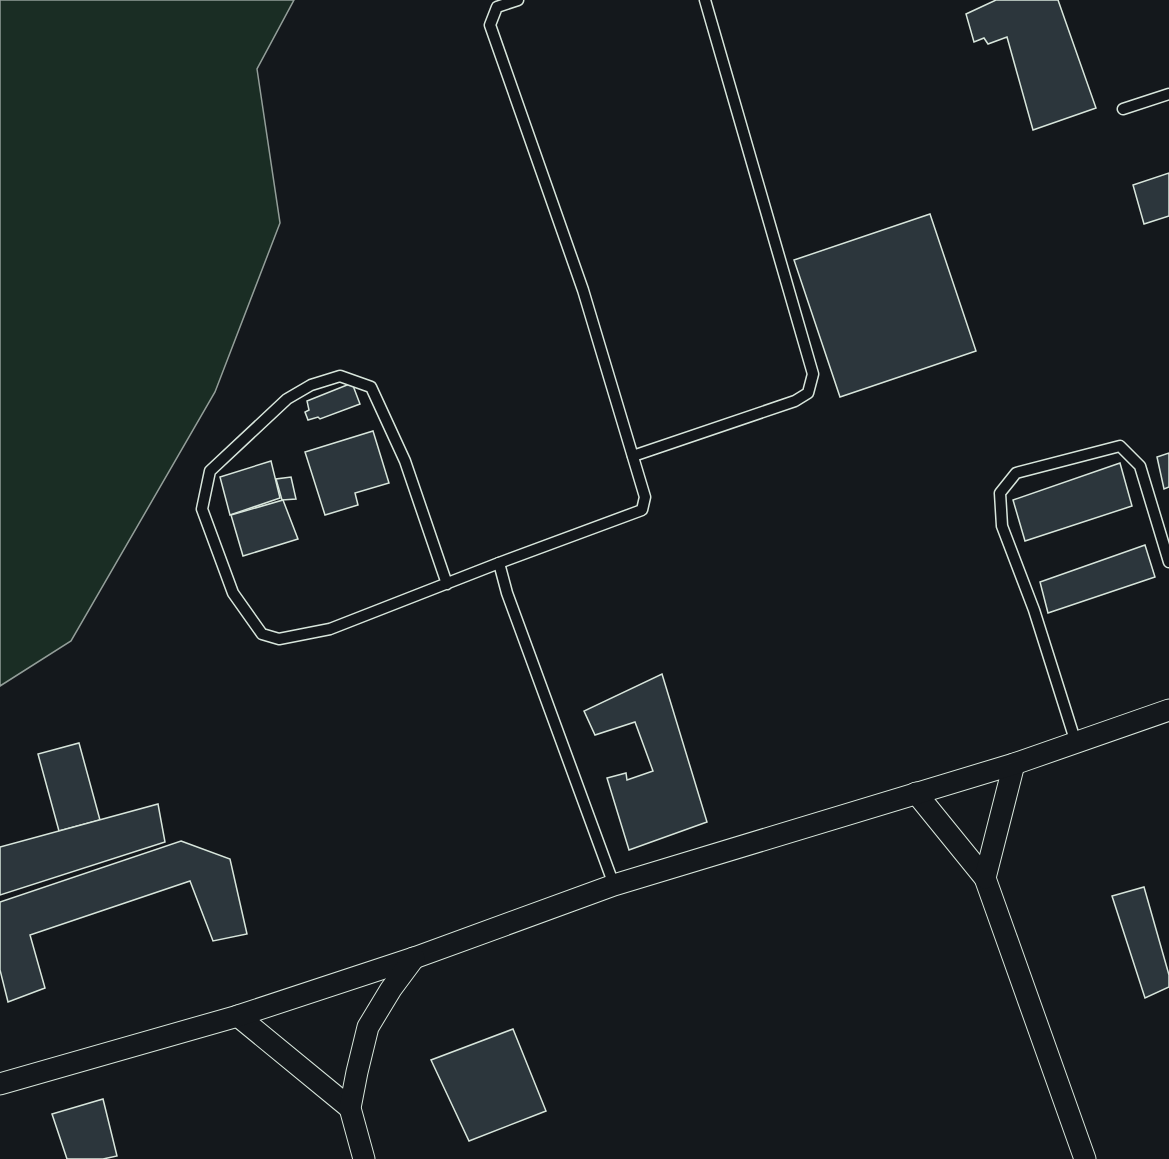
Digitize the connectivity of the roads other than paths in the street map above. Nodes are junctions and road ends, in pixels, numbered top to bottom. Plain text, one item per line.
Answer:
1 (518, 0) edge
2 (705, 0) edge
3 (1169, 94) edge
4 (1123, 109) dead end
5 (633, 456) junction
6 (1169, 562) edge
7 (499, 563) junction
8 (447, 584) junction
9 (1169, 710) edge
10 (1076, 743) junction
11 (1014, 764) junction
12 (916, 792) junction
13 (985, 878) junction
14 (614, 885) junction
15 (414, 958) junction
16 (238, 1016) junction
17 (0, 1084) edge
18 (350, 1108) junction
19 (364, 1159) edge
20 (1085, 1159) edge

1 - 5 lane
2 - 5 lane
3 - 4 lane
5 - 7 lane
6 - 10 lane
7 - 8 lane
7 - 14 lane
8 - 8 lane
9 - 10 street
10 - 11 street
11 - 12 street
11 - 13 street
12 - 13 street
12 - 14 street
13 - 20 street
14 - 15 street
15 - 16 street
15 - 18 street
16 - 17 street
16 - 18 street
18 - 19 street

